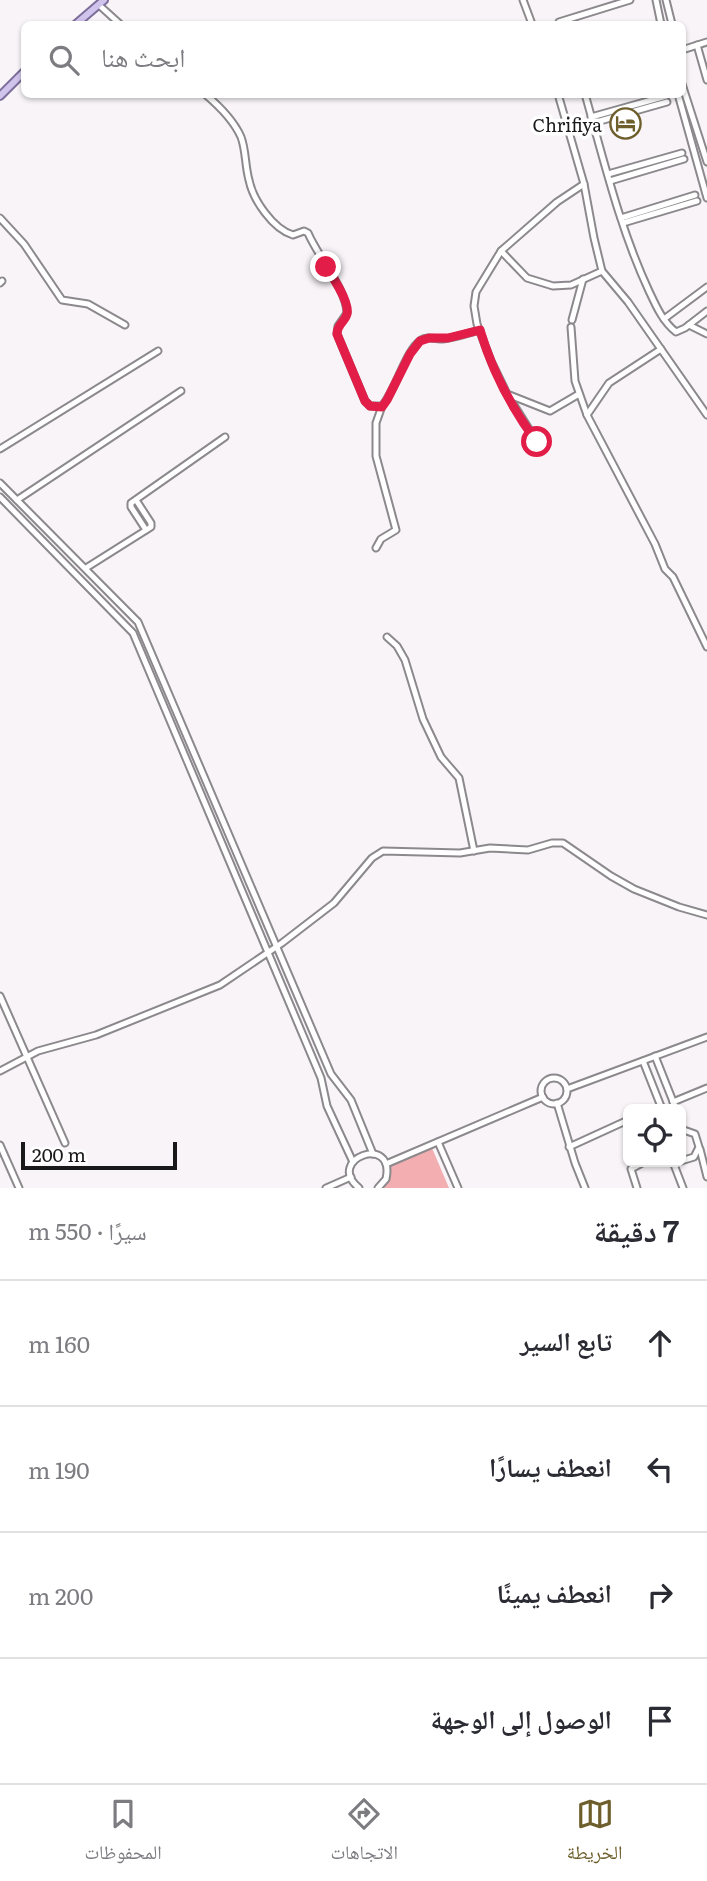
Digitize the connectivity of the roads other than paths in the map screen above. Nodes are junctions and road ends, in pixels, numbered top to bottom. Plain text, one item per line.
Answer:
1 (523, 0) edge
2 (630, 0) edge
3 (656, 0) edge
4 (666, 0) edge
5 (102, 3) edge
6 (572, 18) junction
7 (80, 21) edge
8 (117, 21) edge
9 (531, 21) edge
10 (562, 21) edge
11 (573, 21) edge
12 (660, 21) edge
13 (670, 21) edge
14 (707, 42) edge
15 (697, 45) junction
16 (686, 49) edge
17 (21, 75) edge
18 (707, 80) edge
19 (0, 96) edge
20 (686, 96) edge
21 (209, 98) edge
22 (559, 98) edge
23 (586, 98) edge
24 (679, 98) edge
25 (667, 99) edge
26 (592, 120) junction
27 (683, 156) dead end
28 (707, 162) edge
29 (609, 178) junction
30 (584, 184) junction
31 (696, 198) dead end
32 (707, 198) edge
33 (0, 218) edge
34 (622, 220) junction
35 (501, 251) junction
36 (603, 271) junction
37 (583, 279) junction
38 (707, 287) edge
39 (707, 311) edge
40 (664, 319) junction
41 (125, 325) dead end
42 (689, 325) junction
43 (480, 330) junction
44 (707, 334) edge
45 (661, 349) junction
46 (158, 351) dead end
47 (181, 391) dead end
48 (507, 394) junction
49 (579, 394) junction
50 (382, 407) junction
51 (587, 415) junction
52 (707, 415) edge
53 (225, 437) dead end
54 (537, 442) dead end
55 (0, 449) edge
56 (0, 483) edge
57 (0, 498) edge
58 (17, 500) junction
59 (376, 548) dead end
60 (86, 568) junction
61 (387, 637) dead end
62 (707, 647) edge
63 (474, 851) junction
64 (707, 915) edge
65 (275, 947) junction
66 (268, 951) junction
67 (0, 996) edge
68 (707, 1037) edge
69 (655, 1056) junction
70 (27, 1057) junction
71 (643, 1061) junction
72 (0, 1071) edge
73 (707, 1088) edge
74 (567, 1089) junction
75 (542, 1097) junction
76 (673, 1102) joint
77 (557, 1104) junction
78 (659, 1104) edge
79 (623, 1122) edge
80 (686, 1131) edge
81 (707, 1135) edge
82 (698, 1139) junction
83 (438, 1142) junction
84 (65, 1143) dead end
85 (0, 1145) edge
86 (569, 1146) junction
87 (699, 1147) junction
88 (373, 1153) junction
89 (686, 1159) edge
90 (353, 1162) junction
91 (386, 1164) junction
92 (635, 1167) edge
93 (676, 1167) edge
94 (351, 1177) junction
95 (707, 1177) edge
96 (19, 1188) edge
97 (326, 1188) edge
98 (359, 1188) edge
99 (378, 1188) edge
100 (458, 1188) edge
101 (585, 1188) edge
102 (637, 1188) edge
103 (683, 1188) edge

1 - 9 street
2 - 6 street
3 - 12 street
4 - 13 street
5 - 7 main road
5 - 8 street
6 - 10 street
6 - 11 street
14 - 15 street
15 - 16 street
15 - 18 street
17 - 19 main road
20 - 28 street
21 - 50 street
22 - 30 street
23 - 26 street
24 - 32 street
25 - 26 street
26 - 29 street
27 - 29 street
29 - 34 street
30 - 35 street
30 - 36 street
31 - 34 street
33 - 41 street
34 - 40 street
35 - 37 street
35 - 43 street
36 - 37 street
36 - 45 street
37 - 49 street
38 - 40 street
39 - 42 street
40 - 42 street
42 - 44 street
43 - 48 street
43 - 50 street
45 - 51 street
45 - 52 street
46 - 55 street
47 - 58 street
48 - 49 street
48 - 54 street
49 - 51 street
50 - 59 street
51 - 62 street
53 - 60 street
56 - 58 street
57 - 66 street
58 - 60 street
60 - 65 street
61 - 63 street
63 - 64 street
63 - 65 street
65 - 66 street
65 - 88 street
66 - 70 street
66 - 90 street
67 - 70 street
68 - 69 street
69 - 71 street
69 - 76 street
70 - 72 street
70 - 84 street
71 - 74 street
71 - 78 street
73 - 76 street
74 - 75 street
74 - 77 street
75 - 77 street
75 - 83 street
77 - 86 street
79 - 86 street
80 - 82 street
81 - 82 street
82 - 87 street
83 - 91 street
83 - 100 street
85 - 96 street
86 - 101 street
87 - 89 street
87 - 95 street
88 - 90 street
88 - 91 street
90 - 94 street
91 - 99 street
92 - 102 street
93 - 103 street
94 - 97 street
94 - 98 street

